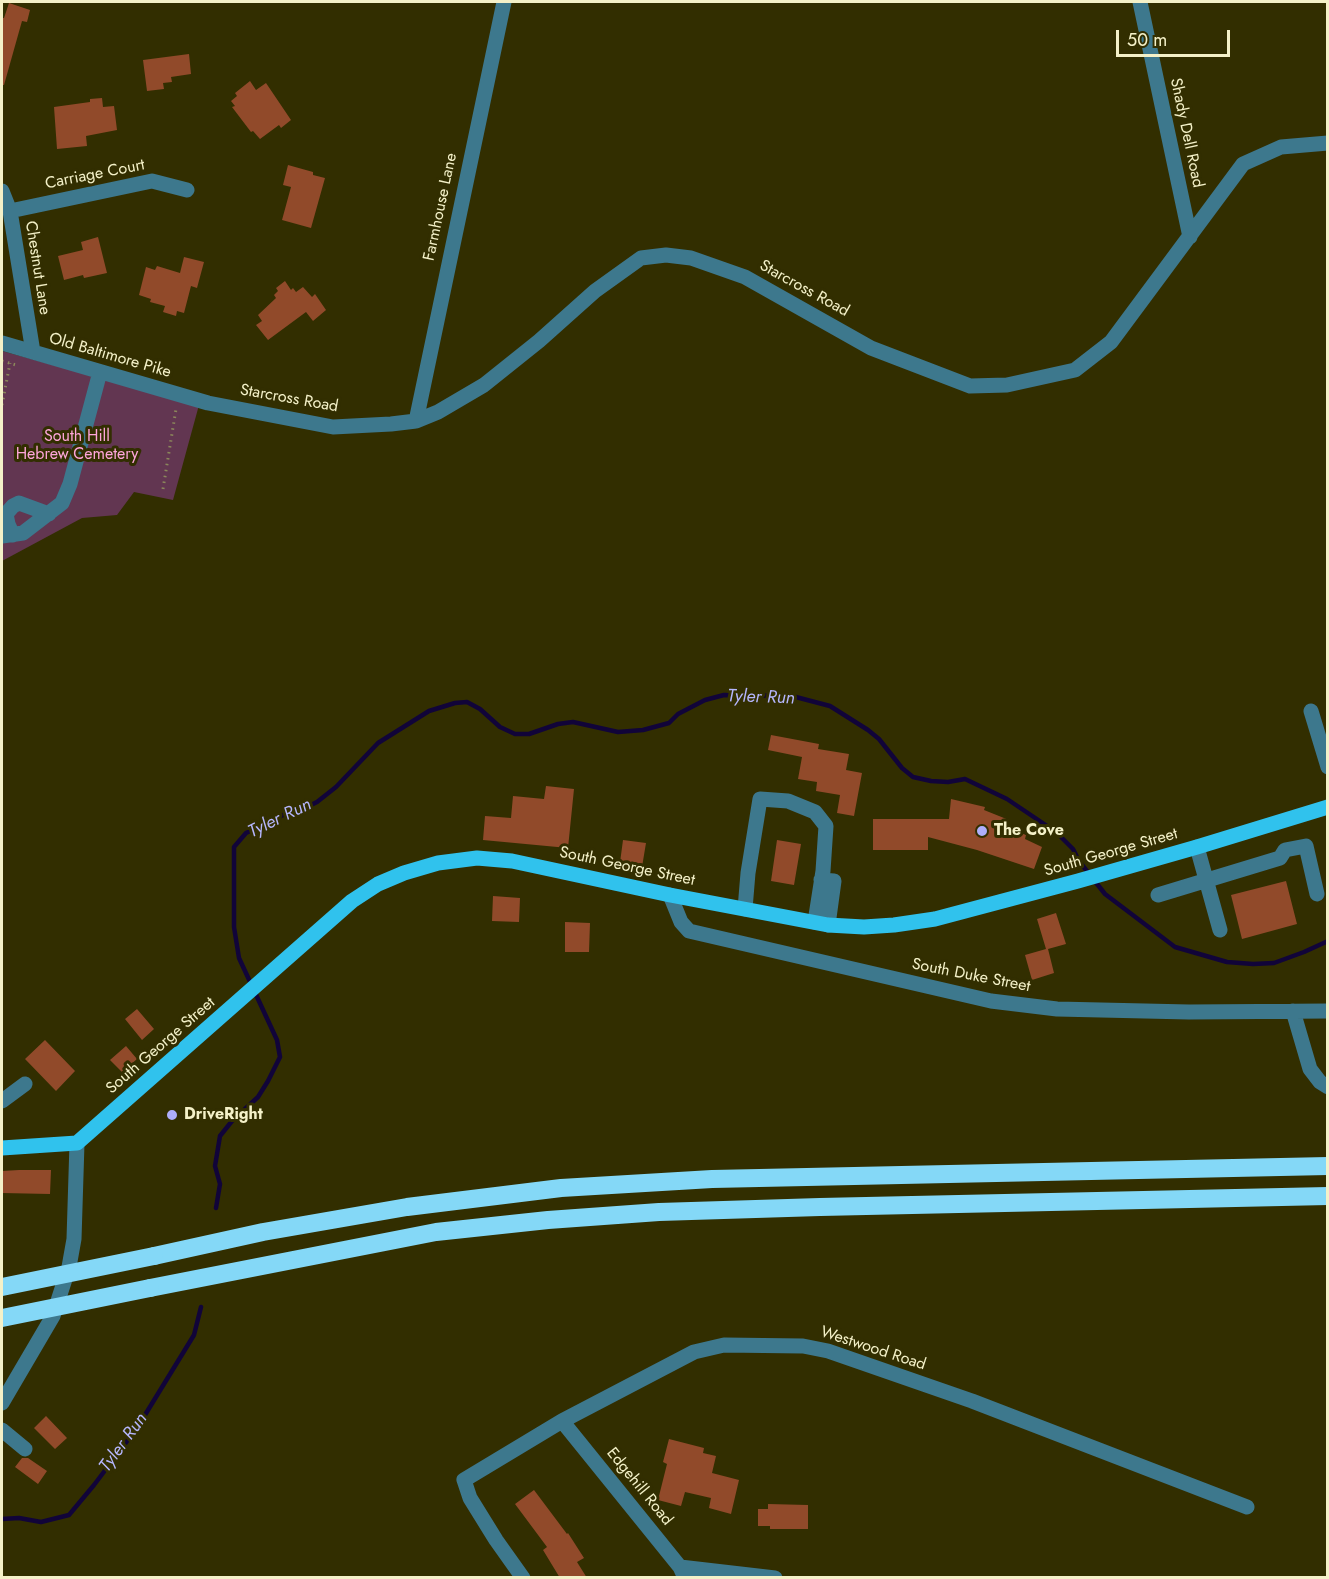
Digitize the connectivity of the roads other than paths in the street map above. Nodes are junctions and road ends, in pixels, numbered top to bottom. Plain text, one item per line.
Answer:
1 (504, 2) edge
2 (1140, 2) edge
3 (1328, 143) edge
4 (2, 190) edge
5 (187, 190) dead end
6 (10, 211) junction
7 (1190, 237) junction
8 (2, 343) edge
9 (33, 352) junction
10 (100, 372) junction
11 (208, 403) joint
12 (416, 421) junction
13 (49, 514) junction
14 (7, 535) edge
15 (1311, 711) dead end
16 (1328, 766) edge
17 (1328, 807) edge
18 (1197, 847) junction
19 (1206, 880) junction
20 (1317, 894) dead end
21 (1158, 895) dead end
22 (670, 896) junction
23 (746, 909) junction
24 (822, 923) junction
25 (1220, 930) dead end
26 (1293, 1011) junction
27 (1328, 1011) edge
28 (25, 1084) dead end
29 (1328, 1087) edge
30 (2, 1101) edge
31 (77, 1143) junction
32 (2, 1148) edge
33 (1328, 1166) edge
34 (1328, 1196) edge
35 (2, 1287) edge
36 (2, 1318) edge
37 (2, 1403) edge
38 (562, 1421) junction
39 (2, 1430) edge
40 (25, 1449) dead end
41 (1247, 1507) dead end
42 (682, 1572) edge
43 (523, 1578) edge
44 (775, 1578) edge

1 - 12 street, Farmhouse Lane
2 - 7 street, Shady Dell Road
3 - 7 street, Starcross Road
4 - 6 street, Chestnut Lane
5 - 6 street, Carriage Court
6 - 9 street, Chestnut Lane
7 - 12 street, Starcross Road
8 - 9 street, Old Baltimore Pike
9 - 10 street, Old Baltimore Pike
10 - 11 street, Old Baltimore Pike
10 - 13 street
11 - 12 street, Starcross Road
13 - 14 street
13 - 14 street
15 - 16 street
17 - 18 main road, South George Street
18 - 19 street
18 - 24 main road, South George Street
19 - 20 street
19 - 21 street
19 - 25 street
22 - 23 main road, South George Street
22 - 26 street, South Duke Street
22 - 31 main road, South George Street
23 - 24 main road, South George Street
23 - 24 street
26 - 27 street, South Duke Street
26 - 29 street
28 - 30 street
31 - 32 main road
31 - 37 street
33 - 35 highway, bridge
34 - 36 highway, bridge
38 - 41 street, Westwood Road
38 - 42 street, Edgehill Road
38 - 43 street, Westwood Road
39 - 40 street
42 - 44 street

